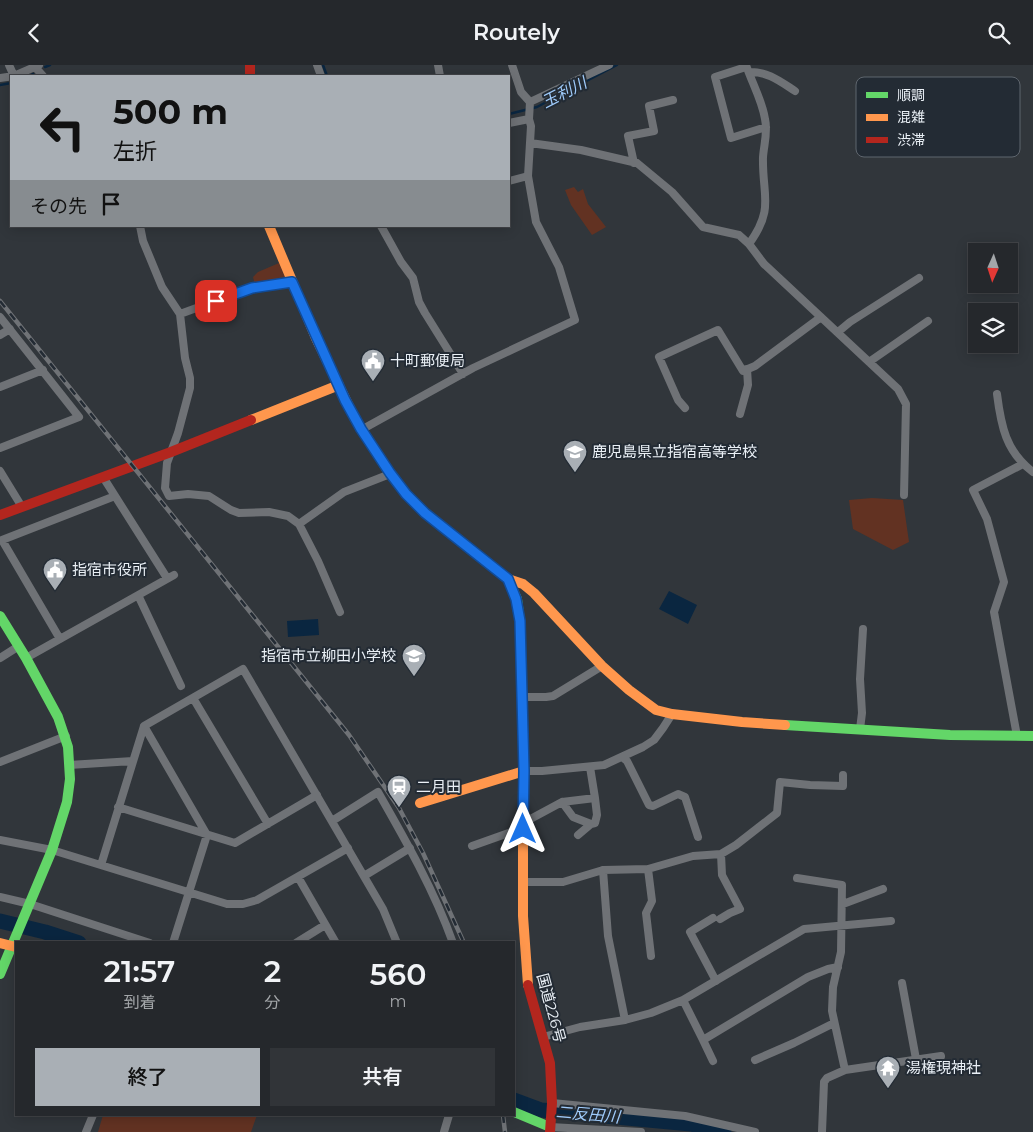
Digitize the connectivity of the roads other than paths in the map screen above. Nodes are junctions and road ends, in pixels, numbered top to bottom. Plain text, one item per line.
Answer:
1 (512, 65) edge
2 (609, 65) edge
3 (37, 66) edge
4 (747, 68) edge
5 (16, 75) edge
6 (795, 91) dead end
7 (673, 100) dead end
8 (530, 102) junction
9 (529, 119) junction
10 (510, 123) edge
11 (766, 127) junction
12 (530, 143) junction
13 (634, 163) junction
14 (528, 176) junction
15 (510, 181) edge
16 (140, 227) edge
17 (269, 227) edge
18 (382, 227) edge
19 (749, 245) junction
20 (919, 278) dead end
21 (292, 282) junction
22 (180, 314) junction
23 (0, 317) edge
24 (821, 317) junction
25 (928, 321) dead end
26 (10, 329) junction
27 (838, 332) junction
28 (0, 335) edge
29 (869, 362) junction
30 (747, 369) junction
31 (43, 370) junction
32 (463, 374) junction
33 (339, 385) junction
34 (0, 387) edge
35 (997, 394) dead end
36 (685, 408) dead end
37 (740, 414) dead end
38 (361, 429) junction
39 (0, 448) edge
40 (171, 452) junction
41 (1023, 464) junction
42 (0, 471) edge
43 (1033, 472) edge
44 (390, 473) junction
45 (103, 477) junction
46 (904, 495) dead end
47 (115, 496) junction
48 (22, 507) junction
49 (0, 515) edge
50 (299, 524) junction
51 (508, 579) junction
52 (138, 595) junction
53 (340, 612) dead end
54 (0, 616) edge
55 (864, 629) dead end
56 (60, 639) junction
57 (19, 646) junction
58 (0, 658) edge
59 (26, 658) junction
60 (602, 666) junction
61 (182, 686) dead end
62 (522, 697) junction
63 (193, 698) junction
64 (672, 714) junction
65 (144, 726) junction
66 (860, 729) junction
67 (66, 736) junction
68 (1017, 736) junction
69 (1033, 736) edge
70 (622, 757) junction
71 (133, 761) junction
72 (0, 762) edge
73 (70, 765) junction
74 (590, 767) junction
75 (524, 771) junction
76 (843, 775) dead end
77 (316, 795) junction
78 (596, 799) junction
79 (562, 802) junction
80 (420, 803) dead end
81 (118, 807) junction
82 (332, 821) junction
83 (268, 823) junction
84 (591, 824) junction
85 (523, 826) junction
86 (206, 835) junction
87 (578, 835) dead end
88 (698, 837) dead end
89 (0, 841) edge
90 (472, 846) dead end
91 (410, 847) junction
92 (348, 848) junction
93 (52, 850) junction
94 (721, 854) junction
95 (101, 865) junction
96 (648, 869) junction
97 (603, 871) junction
98 (364, 876) junction
99 (298, 877) junction
100 (797, 878) dead end
101 (524, 882) junction
102 (883, 889) dead end
103 (189, 893) junction
104 (0, 897) edge
105 (843, 905) junction
106 (28, 907) junction
107 (891, 921) dead end
108 (326, 925) junction
109 (842, 925) junction
110 (16, 941) edge
111 (143, 941) edge
112 (174, 941) edge
113 (299, 941) edge
114 (335, 941) edge
115 (396, 941) edge
116 (453, 941) edge
117 (0, 943) edge
118 (14, 946) edge
119 (651, 956) dead end
120 (838, 967) junction
121 (0, 974) edge
122 (716, 981) junction
123 (902, 983) dead end
124 (683, 1000) junction
125 (625, 1020) junction
126 (834, 1023) junction
127 (543, 1037) junction
128 (703, 1040) junction
129 (941, 1056) dead end
130 (916, 1059) junction
131 (755, 1060) dead end
132 (713, 1061) dead end
133 (845, 1070) junction
134 (552, 1105) junction
135 (515, 1112) edge
136 (92, 1116) edge
137 (449, 1116) edge
138 (550, 1126) edge
139 (86, 1132) edge
140 (444, 1132) edge
141 (641, 1132) edge
142 (755, 1132) edge
143 (822, 1132) edge

1 - 8 street
2 - 8 street
3 - 5 street
4 - 6 street
4 - 11 street
4 - 11 street
7 - 13 street
8 - 9 street
9 - 10 street
9 - 12 street
11 - 19 street
12 - 13 street
12 - 14 street
13 - 19 street
14 - 15 street
14 - 32 street
16 - 22 street
17 - 21 main road
18 - 32 street
19 - 24 street
20 - 27 street
21 - 22 street
21 - 33 main road
22 - 40 street
23 - 26 street
24 - 27 street
24 - 30 street
25 - 29 street
26 - 28 street
26 - 31 street
27 - 29 street
29 - 46 street
30 - 36 street
30 - 37 street
31 - 34 street
31 - 39 street
32 - 38 street
33 - 38 main road
33 - 40 main road
35 - 41 street
38 - 44 main road
40 - 45 main road
40 - 50 street
41 - 43 street
41 - 68 street
42 - 48 street
44 - 50 street
44 - 51 main road
45 - 47 street
45 - 48 main road
47 - 52 street
47 - 56 street
48 - 49 main road
50 - 53 street
51 - 60 main road
51 - 62 main road, 国道226号
52 - 56 street
52 - 61 street
54 - 57 main road
55 - 66 street
56 - 59 street
57 - 58 street
57 - 59 main road
59 - 67 main road
60 - 62 street
60 - 64 main road
62 - 75 main road, 国道226号
63 - 65 street
63 - 77 street
63 - 83 street
64 - 66 main road
64 - 70 street
65 - 71 street
65 - 86 street
66 - 68 main road
67 - 72 street
67 - 73 main road
68 - 69 main road
70 - 74 street
70 - 88 street
71 - 73 street
71 - 81 street
73 - 93 main road
74 - 75 street
74 - 78 street
75 - 80 main road
75 - 85 main road, 国道226号
76 - 94 street
77 - 82 street
77 - 83 street
78 - 79 street
78 - 84 street
79 - 84 street
79 - 85 street
81 - 86 street
81 - 95 street
82 - 91 street
82 - 92 street
83 - 86 street
84 - 87 street
85 - 90 street
85 - 101 main road, 国道226号
86 - 103 street
89 - 93 street
91 - 98 street
91 - 116 street
92 - 98 street
92 - 99 street
93 - 95 street
93 - 106 main road
94 - 96 street
94 - 122 street
95 - 103 street
96 - 97 street
96 - 119 street
97 - 101 street
97 - 125 street
98 - 115 street
99 - 103 street
99 - 108 street
100 - 105 street
101 - 127 main road, 国道226号
102 - 105 street
103 - 112 street
104 - 106 street
105 - 109 street
106 - 110 main road
106 - 111 street
107 - 109 street
108 - 113 street
108 - 114 street
109 - 120 street
109 - 122 street
117 - 118 main road
118 - 121 main road
120 - 126 street
120 - 128 street
122 - 124 street
123 - 130 street
124 - 125 street
124 - 128 street
125 - 127 street
126 - 131 street
126 - 133 street
127 - 134 main road, 国道226号
128 - 132 street
129 - 130 street
130 - 133 street
133 - 143 street
134 - 138 main road, 国道226号
134 - 142 street
135 - 138 main road
136 - 139 street
137 - 140 street
138 - 141 street

